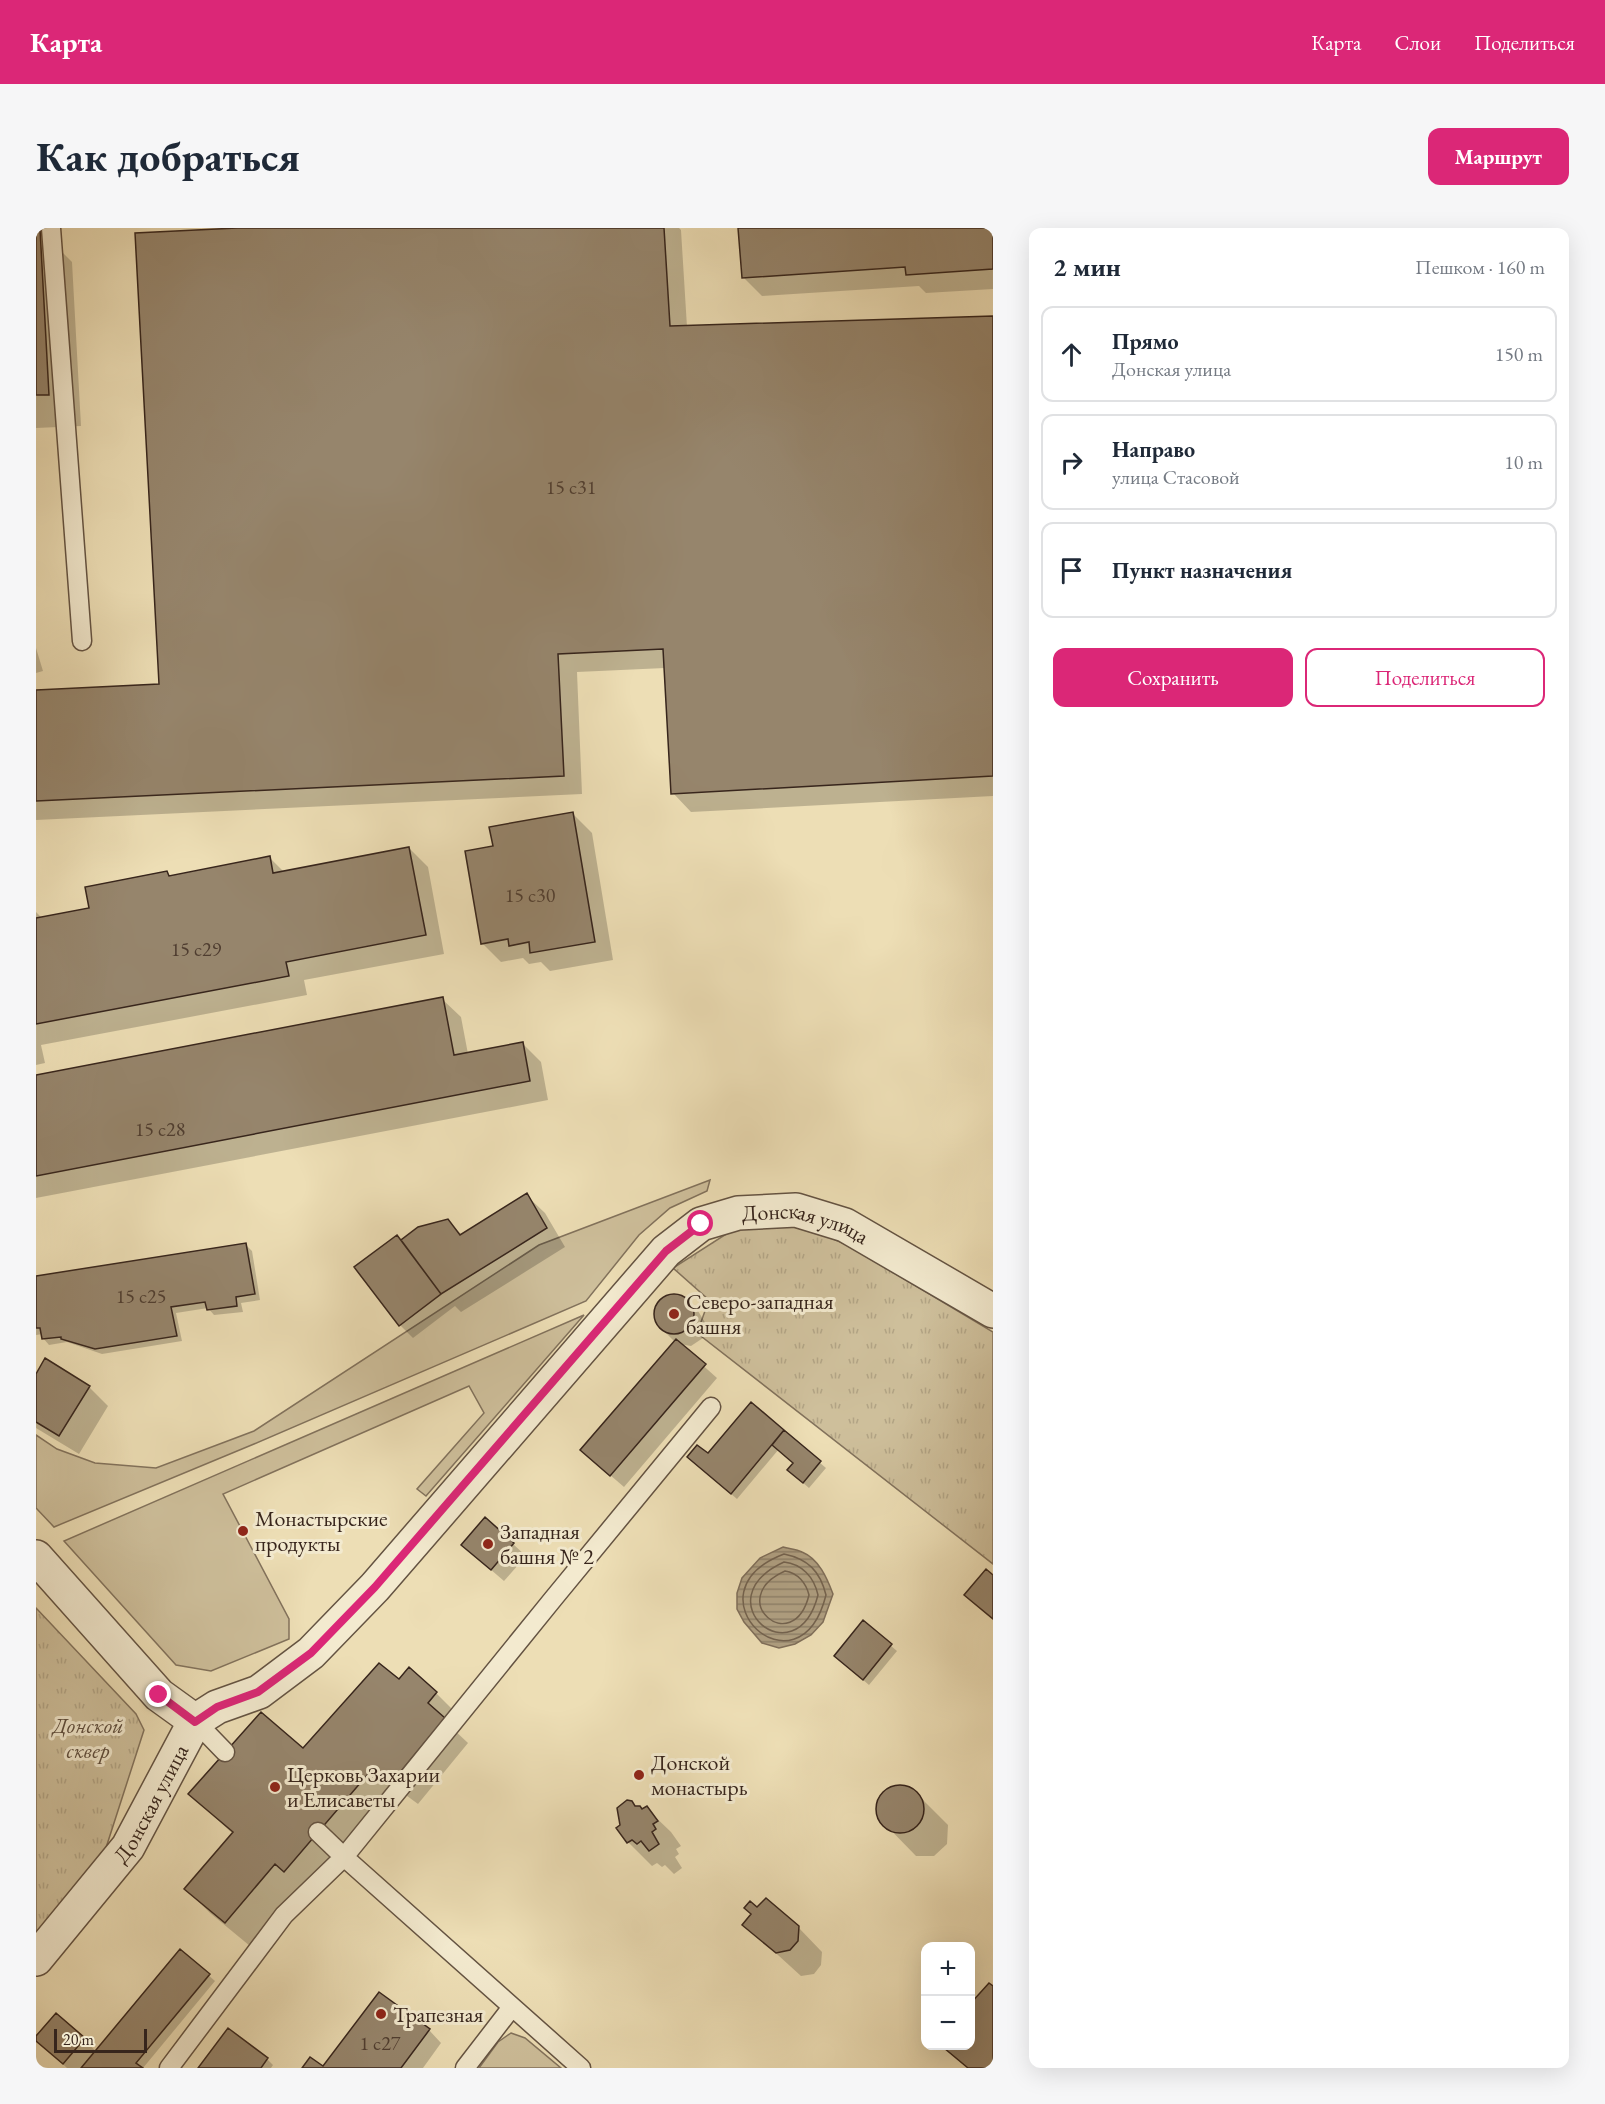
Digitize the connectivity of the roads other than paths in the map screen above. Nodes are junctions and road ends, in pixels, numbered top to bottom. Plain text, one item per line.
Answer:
1 (51, 228) edge
2 (82, 641) dead end
3 (993, 1311) edge
4 (711, 1407) dead end
5 (36, 1557) edge
6 (195, 1722) junction
7 (225, 1752) dead end
8 (318, 1833) dead end
9 (344, 1857) junction
10 (36, 1959) edge
11 (512, 2007) junction
12 (169, 2068) edge
13 (465, 2068) edge
14 (581, 2068) edge

1 - 2 lane
3 - 6 street, Донская улица
4 - 9 lane
5 - 6 street
6 - 7 lane
6 - 10 street, Донская улица
8 - 9 lane
9 - 11 lane
9 - 12 lane
11 - 13 lane
11 - 14 lane

